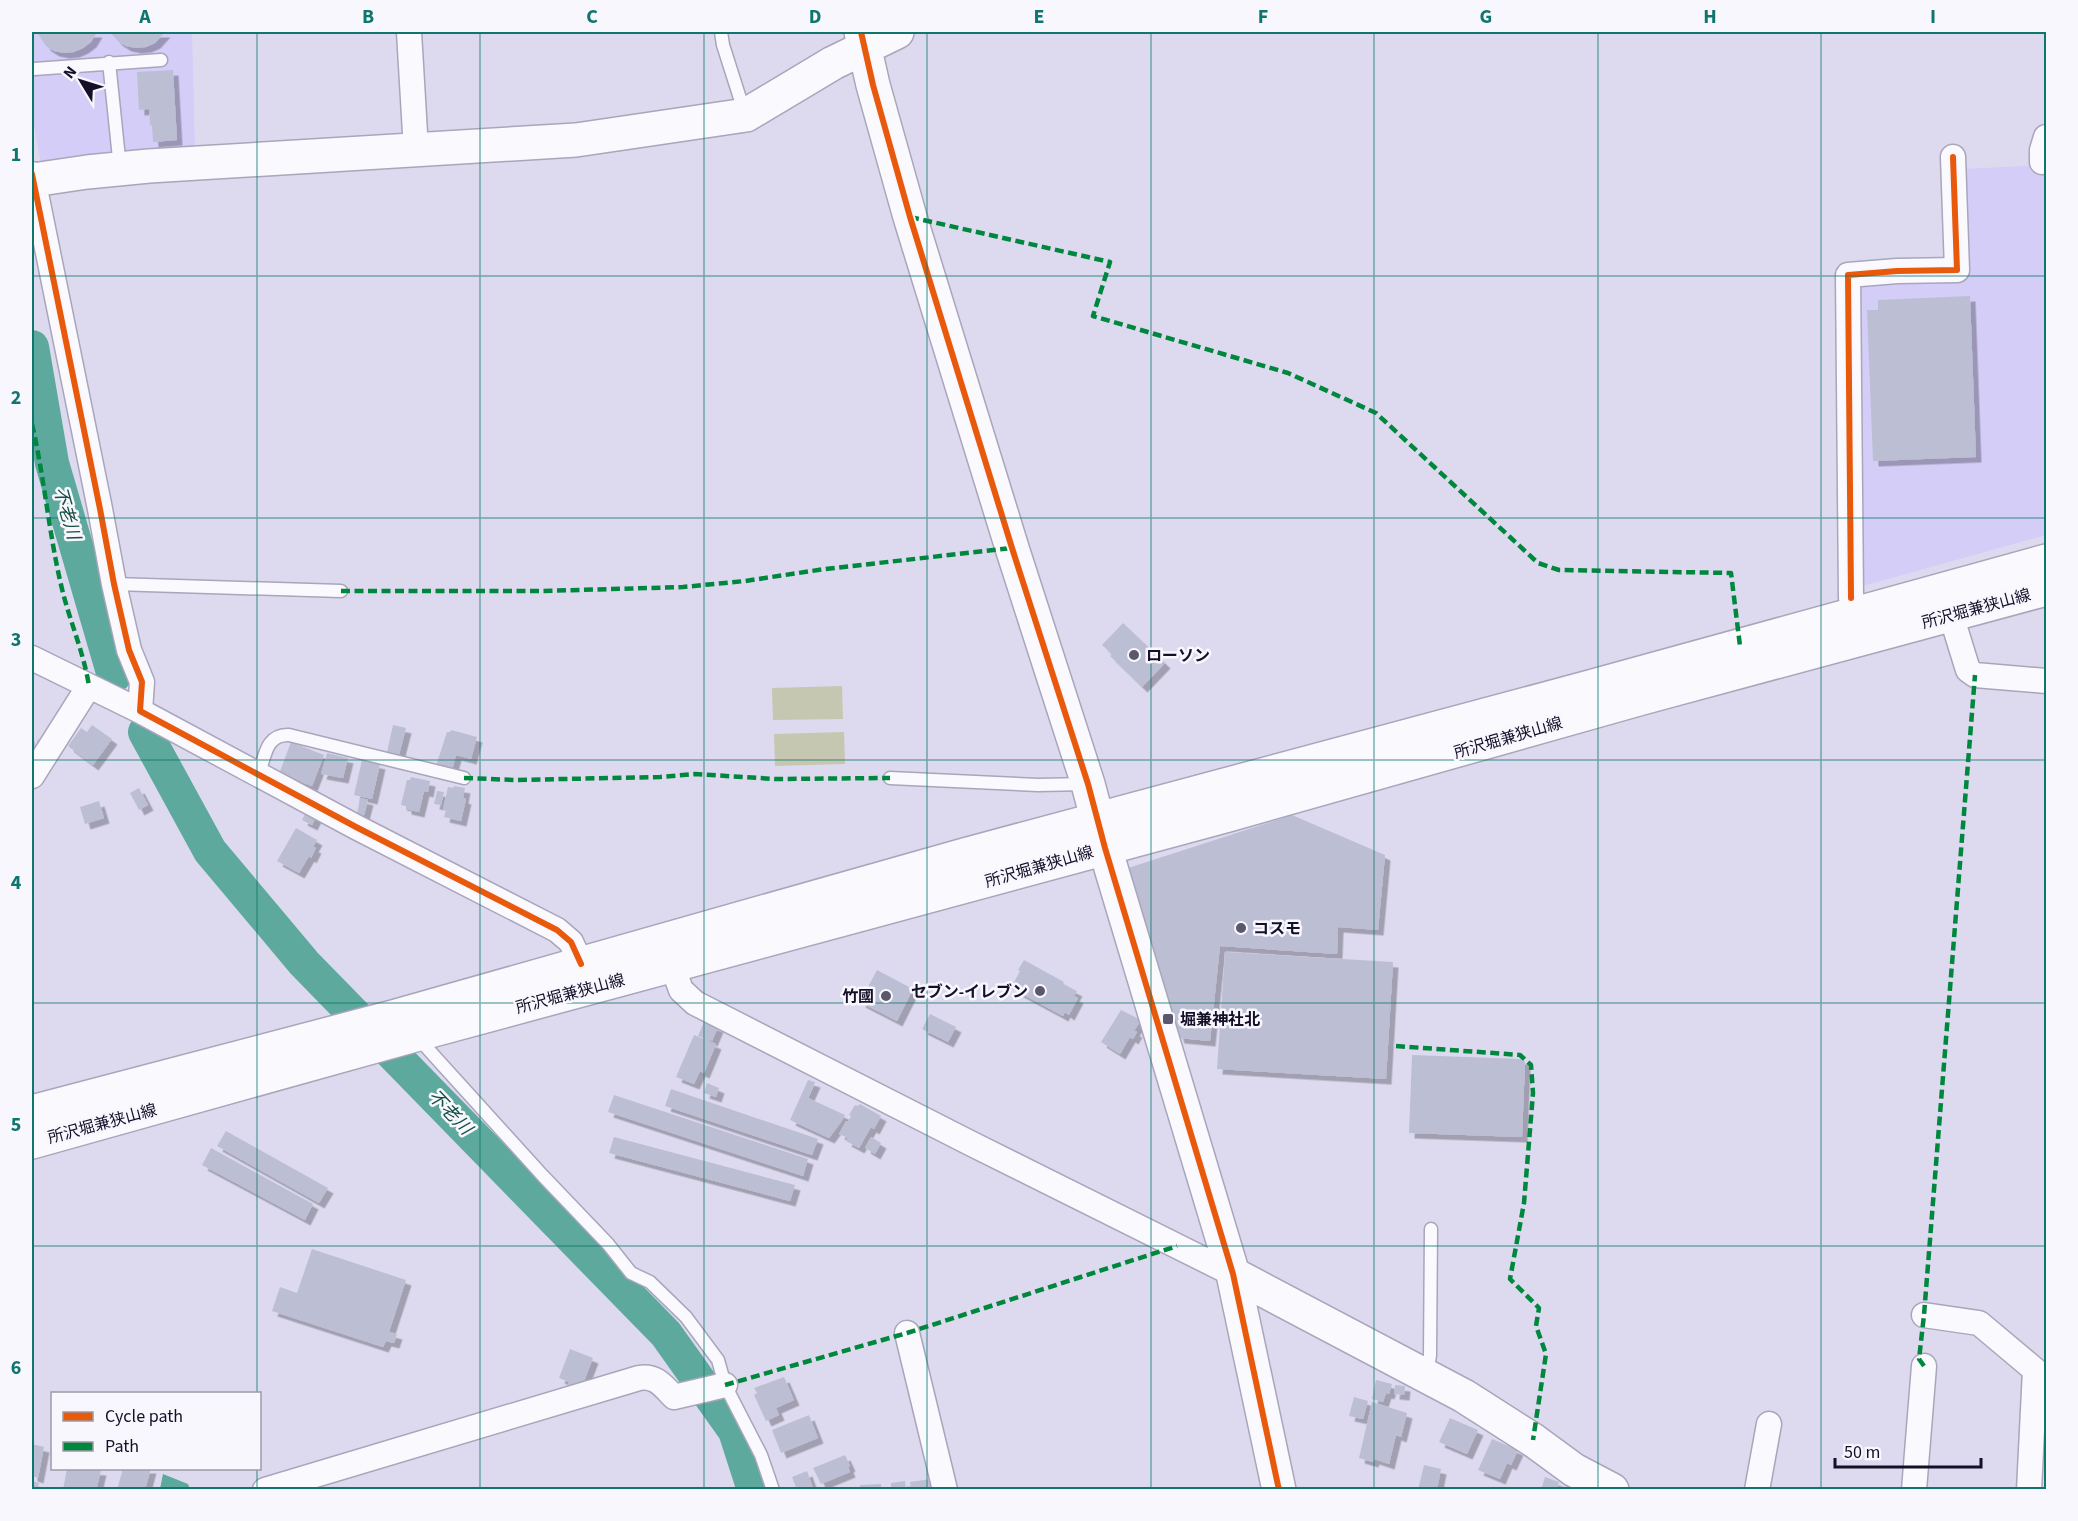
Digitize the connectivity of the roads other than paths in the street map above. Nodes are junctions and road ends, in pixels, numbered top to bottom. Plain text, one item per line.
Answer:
1 (409, 32) edge
2 (721, 32) edge
3 (897, 32) edge
4 (863, 40) edge
5 (161, 60) dead end
6 (109, 62) junction
7 (34, 69) dead end
8 (746, 115) junction
9 (2046, 137) edge
10 (416, 150) junction
11 (1953, 157) dead end
12 (2042, 162) dead end
13 (120, 169) junction
14 (32, 177) edge
15 (2046, 561) edge
16 (114, 584) junction
17 (2046, 589) edge
18 (341, 591) dead end
19 (1851, 598) dead end
20 (1951, 615) junction
21 (32, 658) edge
22 (2046, 681) edge
23 (89, 686) junction
24 (140, 711) junction
25 (259, 774) junction
26 (32, 776) edge
27 (464, 778) dead end
28 (890, 778) dead end
29 (1088, 784) junction
30 (1101, 834) junction
31 (581, 964) junction
32 (672, 965) junction
33 (406, 1029) junction
34 (351, 1040) junction
35 (32, 1112) edge
36 (32, 1142) edge
37 (1431, 1228) dead end
38 (1233, 1274) junction
39 (1924, 1316) dead end
40 (907, 1334) dead end
41 (1924, 1366) dead end
42 (1427, 1375) junction
43 (725, 1384) junction
44 (1769, 1424) dead end
45 (265, 1490) edge
46 (773, 1490) edge
47 (945, 1490) edge
48 (1279, 1490) edge
49 (1612, 1490) edge
50 (1757, 1490) edge
51 (1914, 1490) edge
52 (2029, 1490) edge

1 - 10 street
2 - 8 lane
3 - 4 main road
4 - 8 main road
4 - 29 main road
5 - 6 lane
6 - 7 lane
6 - 13 lane
8 - 10 main road
9 - 12 street
10 - 13 main road
11 - 19 street
13 - 14 main road
14 - 16 street
15 - 30 main road, 所沢堀兼狭山線
16 - 18 lane
16 - 24 street
17 - 20 main road, 所沢堀兼狭山線
20 - 22 street
20 - 30 main road, 所沢堀兼狭山線
21 - 23 street
23 - 24 street
23 - 26 street
24 - 25 street
25 - 27 lane
25 - 31 street
28 - 29 lane
29 - 30 main road
30 - 31 main road, 所沢堀兼狭山線
30 - 32 main road, 所沢堀兼狭山線
30 - 38 main road
31 - 33 main road, 所沢堀兼狭山線
32 - 33 main road, 所沢堀兼狭山線
32 - 38 street
33 - 34 main road, 所沢堀兼狭山線
33 - 43 lane
34 - 35 main road, 所沢堀兼狭山線
34 - 36 main road, 所沢堀兼狭山線
37 - 42 lane
38 - 42 main road
38 - 48 main road
39 - 52 street
40 - 47 street
41 - 51 street
42 - 49 main road
43 - 45 street
43 - 46 lane
44 - 50 street

